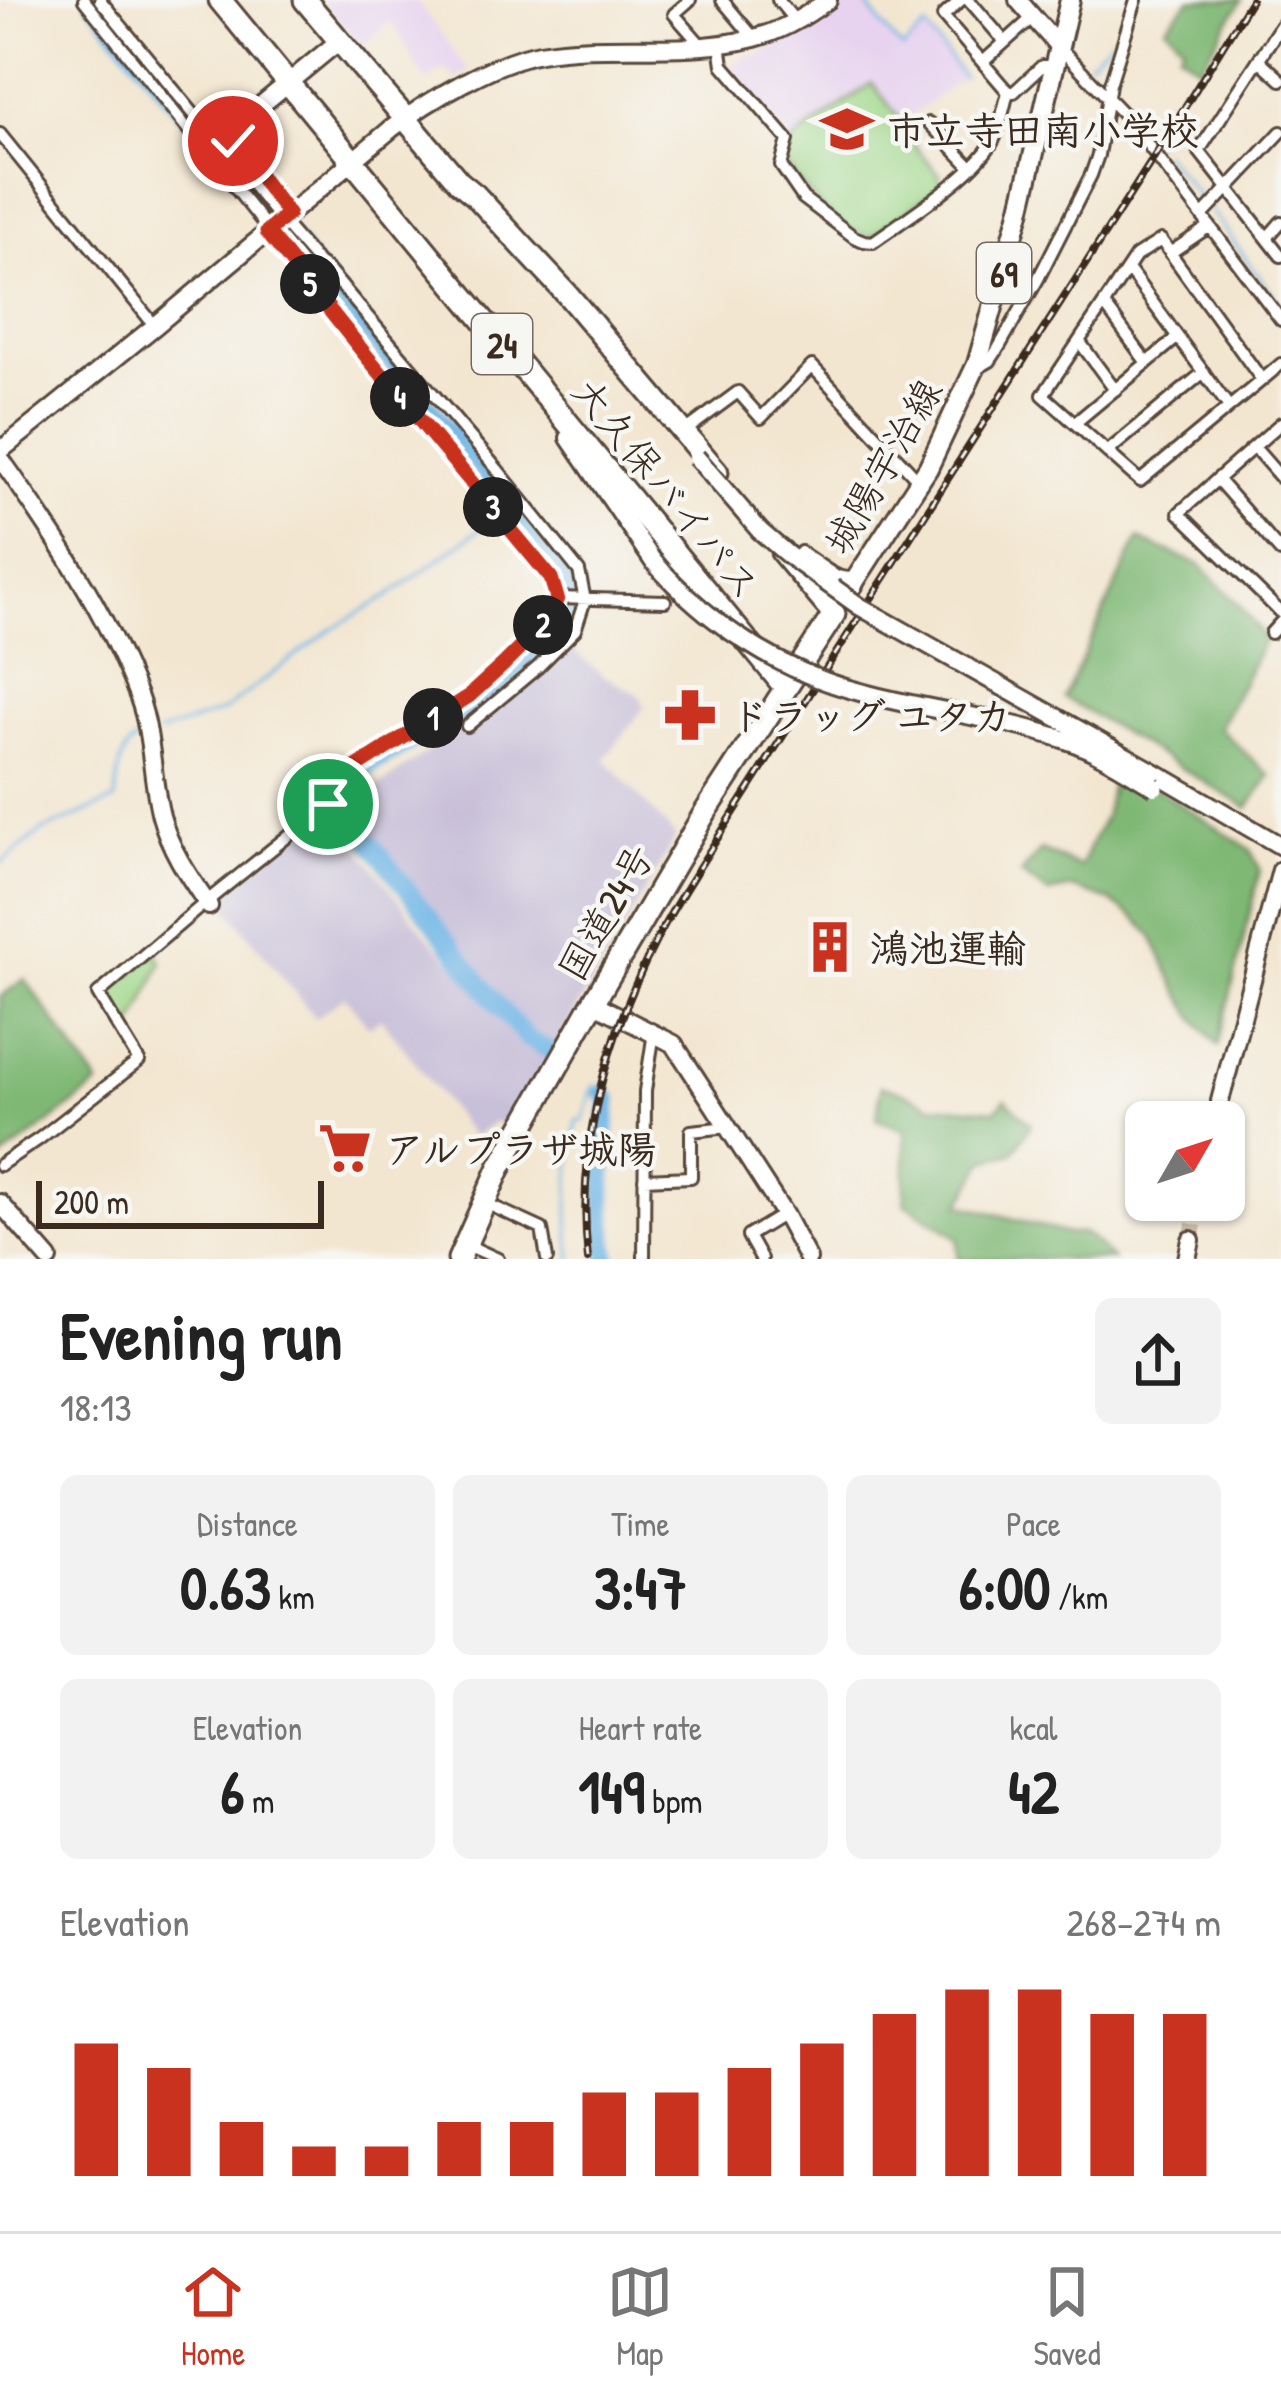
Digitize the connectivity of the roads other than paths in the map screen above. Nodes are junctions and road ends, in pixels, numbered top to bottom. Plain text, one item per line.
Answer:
1 (84, 0) edge
2 (100, 0) edge
3 (220, 0) edge
4 (305, 0) edge
5 (690, 0) edge
6 (722, 0) edge
7 (778, 0) edge
8 (828, 0) edge
9 (965, 0) edge
10 (1018, 0) edge
11 (1070, 0) edge
12 (1136, 3) edge
13 (1033, 17) junction
14 (796, 22) junction
15 (1281, 25) edge
16 (754, 38) junction
17 (339, 41) junction
18 (1004, 42) junction
19 (711, 45) junction
20 (1057, 57) junction
21 (1259, 60) junction
22 (983, 62) junction
23 (1281, 80) edge
24 (287, 83) junction
25 (1008, 92) junction
26 (1109, 98) junction
27 (404, 119) junction
28 (928, 123) dead end
29 (1281, 132) edge
30 (0, 134) edge
31 (351, 162) junction
32 (970, 166) junction
33 (1229, 189) junction
34 (1208, 214) junction
35 (1281, 222) edge
36 (501, 224) junction
37 (275, 225) junction
38 (1267, 238) junction
39 (1170, 253) junction
40 (1281, 256) edge
41 (1128, 268) junction
42 (1104, 304) junction
43 (1279, 313) edge
44 (155, 326) junction
45 (1178, 337) junction
46 (1079, 341) junction
47 (1147, 363) junction
48 (977, 364) junction
49 (1281, 364) edge
50 (1204, 372) junction
51 (1262, 380) junction
52 (536, 386) junction
53 (1115, 390) junction
54 (1229, 407) junction
55 (1075, 423) junction
56 (1281, 423) edge
57 (685, 432) junction
58 (1254, 447) junction
59 (1108, 452) junction
60 (0, 454) edge
61 (1281, 478) edge
62 (1217, 479) junction
63 (919, 481) junction
64 (764, 529) junction
65 (1281, 552) edge
66 (843, 582) junction
67 (557, 598) junction
68 (583, 598) junction
69 (665, 601) dead end
70 (833, 614) junction
71 (1281, 618) edge
72 (1270, 633) dead end
73 (785, 687) junction
74 (467, 726) dead end
75 (1155, 780) junction
76 (1281, 846) edge
77 (1281, 870) edge
78 (208, 904) junction
79 (593, 1003) junction
80 (654, 1032) junction
81 (1220, 1101) tunnel mouth
82 (728, 1126) junction
83 (0, 1165) edge
84 (644, 1180) junction
85 (484, 1202) junction
86 (0, 1203) edge
87 (784, 1214) junction
88 (1191, 1240) tunnel mouth
89 (462, 1252) edge
90 (49, 1259) edge
91 (498, 1259) edge
92 (547, 1259) edge
93 (644, 1259) edge
94 (761, 1259) edge
95 (808, 1259) edge
96 (1187, 1259) edge

1 - 37 street
2 - 37 street
3 - 24 highway, 大久保バイパス / 24
4 - 17 highway, 大久保バイパス / 24
5 - 19 street
6 - 16 street
7 - 14 street
8 - 14 main road
9 - 18 street
9 - 22 street
10 - 13 main road
11 - 20 main road, 城陽宇治線 / 69
12 - 26 street
13 - 18 street
13 - 20 main road
14 - 16 main road
15 - 21 street
16 - 19 main road
17 - 24 main road
17 - 27 highway, 大久保バイパス / 24
18 - 22 street
19 - 27 main road
19 - 32 street
20 - 25 street
20 - 26 street
20 - 48 main road, 城陽宇治線 / 69
21 - 23 street
21 - 33 street
22 - 25 street
24 - 31 highway, 大久保バイパス / 24
24 - 37 main road
25 - 32 street
26 - 34 street
26 - 48 street
27 - 31 main road
27 - 36 highway, 大久保バイパス / 24
28 - 32 street
29 - 33 street
30 - 44 street
31 - 37 main road
31 - 52 highway, 大久保バイパス / 24
33 - 34 street
33 - 38 street
34 - 39 street
34 - 43 street
35 - 38 street
36 - 57 highway, 大久保バイパス / 24
36 - 75 main road, bridge
37 - 44 main road
37 - 67 street
37 - 68 street
38 - 40 street
39 - 41 street
39 - 51 street
41 - 42 street
41 - 45 street
42 - 46 street
42 - 47 street
44 - 60 main road
45 - 47 street
45 - 50 street
46 - 53 street
46 - 55 street
47 - 53 street
48 - 63 main road, 城陽宇治線 / 69
49 - 51 street
50 - 54 street
50 - 59 street
51 - 54 street
52 - 73 highway, 大久保バイパス / 24
52 - 75 main road, bridge
53 - 55 street
54 - 59 street
55 - 59 street
56 - 58 street
57 - 63 street
57 - 64 highway, 大久保バイパス / 24
58 - 61 street
58 - 62 street
60 - 78 main road
62 - 65 street
62 - 71 street
63 - 66 main road, 城陽宇治線 / 69
64 - 66 highway
64 - 70 highway, 大久保バイパス / 24
66 - 70 main road, 城陽宇治線 / 69
67 - 68 street
67 - 78 street
68 - 69 street
68 - 74 street
70 - 73 highway, 国道24号
71 - 72 street
73 - 79 highway, 国道24号
75 - 76 main road
77 - 81 main road
78 - 83 street
79 - 80 main road
79 - 85 highway, 国道24号
80 - 82 main road
80 - 84 street
82 - 84 street
82 - 87 main road
84 - 93 street
85 - 89 highway, 国道24号
85 - 92 street
86 - 90 main road
87 - 94 street
87 - 95 main road
88 - 96 main road
89 - 91 street

